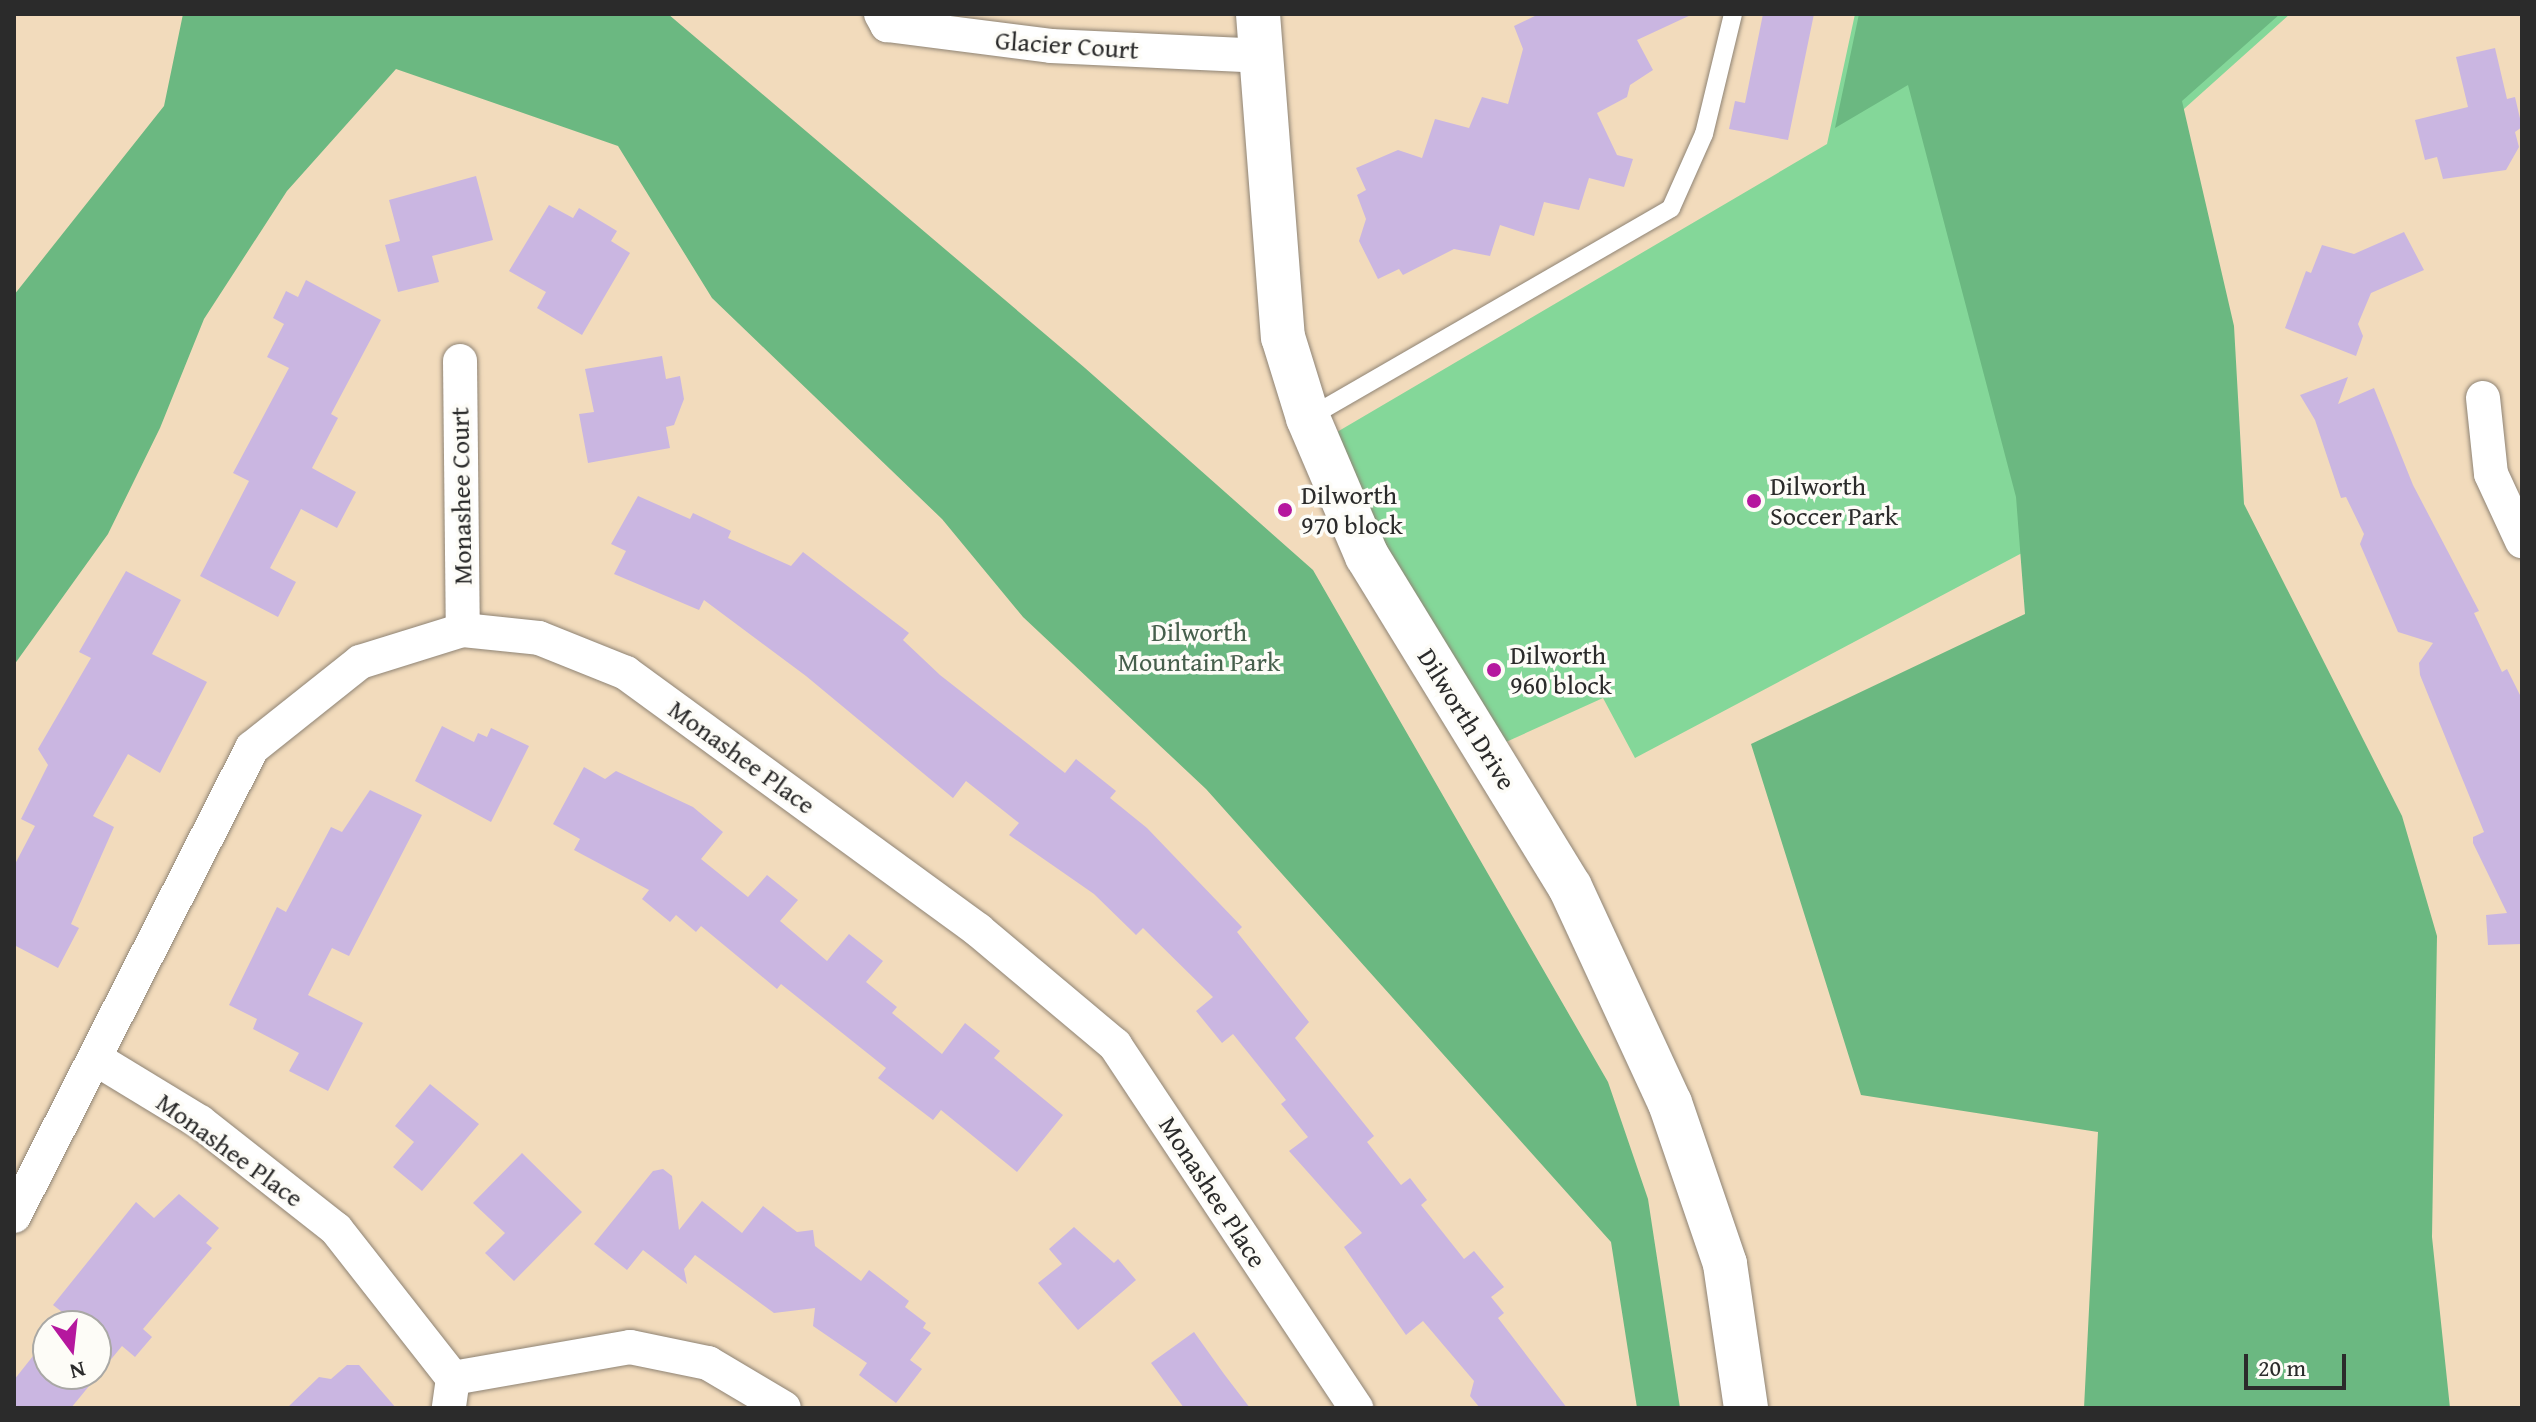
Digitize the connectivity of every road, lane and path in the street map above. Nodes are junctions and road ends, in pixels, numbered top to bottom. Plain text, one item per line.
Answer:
1 (881, 14) edge
2 (1733, 14) edge
3 (1259, 35) edge
4 (460, 361) dead end
5 (2483, 398) dead end
6 (1308, 418) junction
7 (2522, 541) edge
8 (463, 630) junction
9 (98, 1060) junction
10 (14, 1216) edge
11 (451, 1393) edge
12 (784, 1408) edge
13 (1356, 1408) edge
14 (1746, 1408) edge

1 - 3 street, Glacier Court
2 - 6 lane
3 - 6 street, Dilworth Drive
4 - 8 street, Monashee Court
5 - 7 street
6 - 14 street, Dilworth Drive
8 - 9 street, Monashee Place
8 - 13 street, Monashee Place
9 - 10 street, Monashee Place
9 - 11 street, Monashee Place
11 - 12 street

